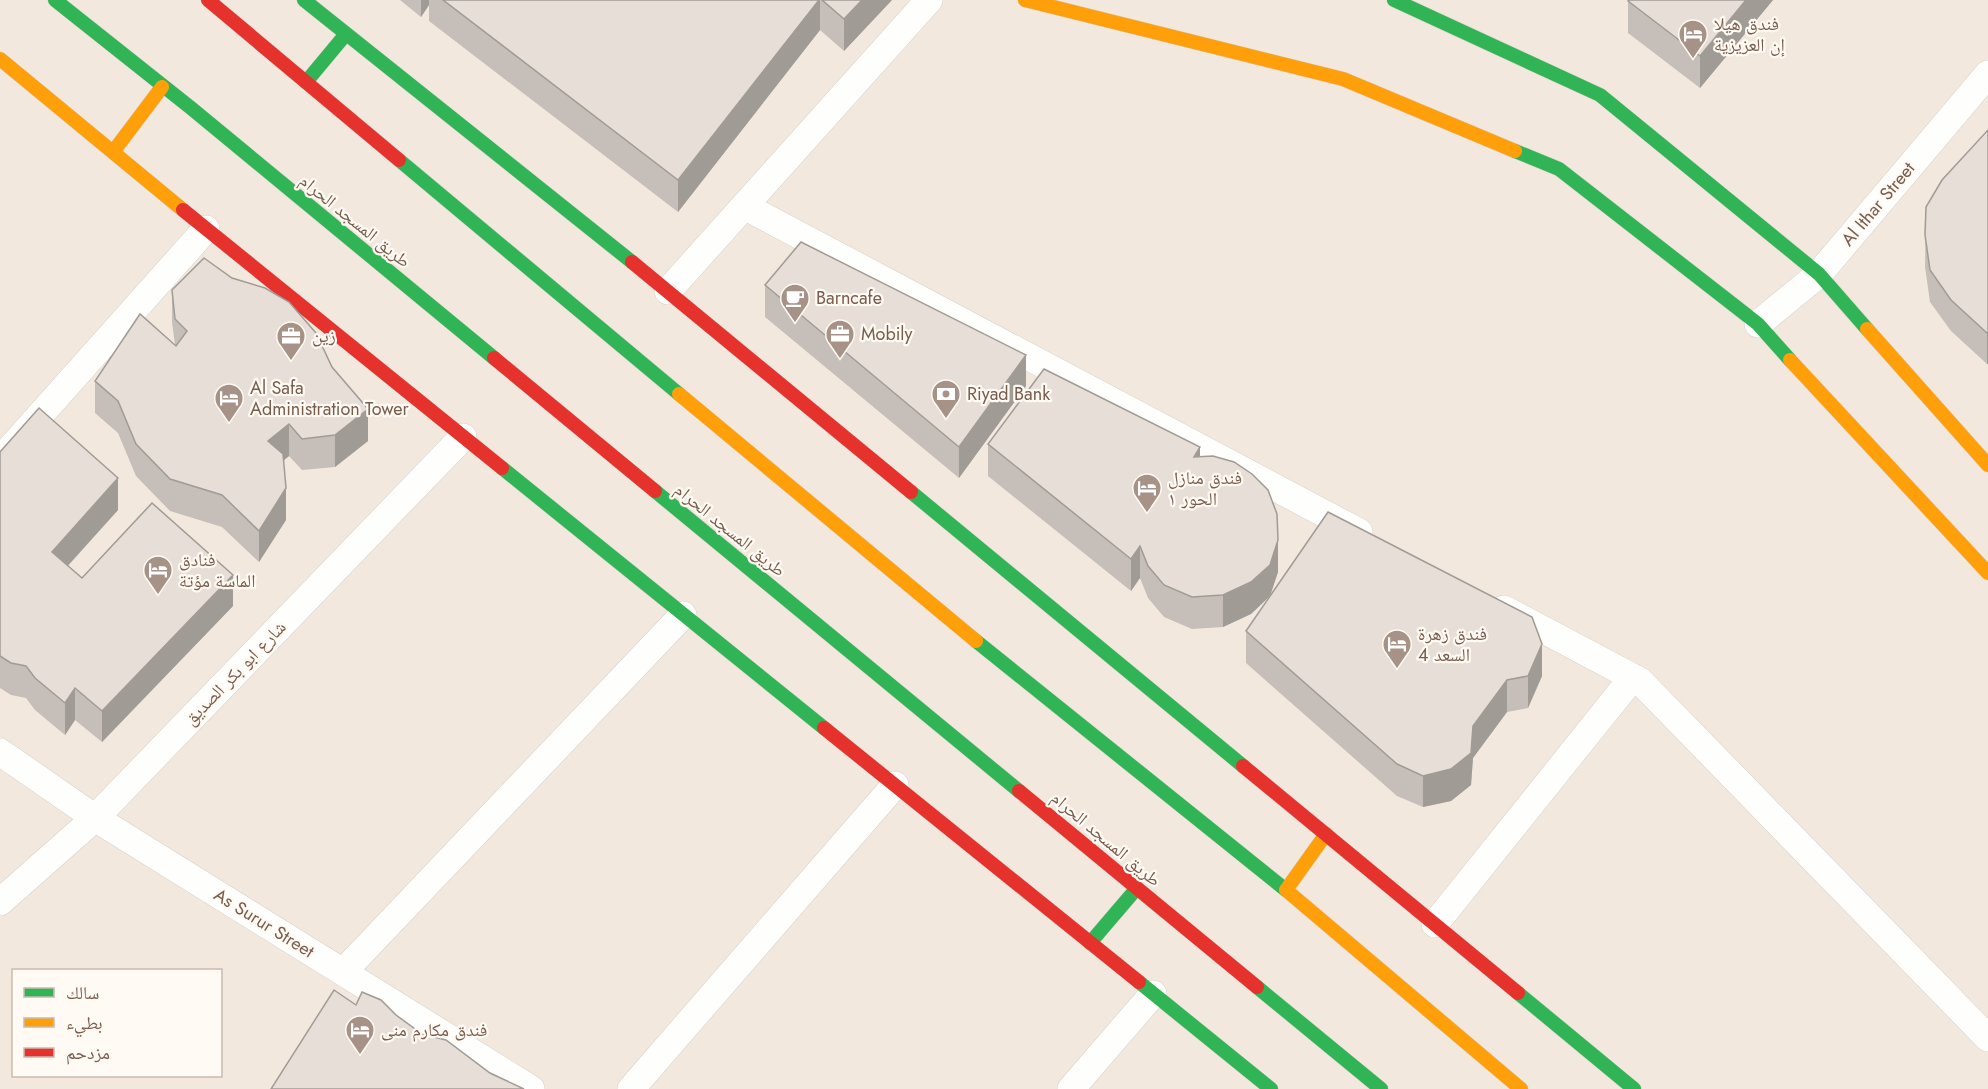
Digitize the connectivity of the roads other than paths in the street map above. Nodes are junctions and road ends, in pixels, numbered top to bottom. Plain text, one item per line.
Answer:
1 (55, 0) edge
2 (208, 0) edge
3 (304, 0) edge
4 (929, 0) edge
5 (1025, 0) edge
6 (1394, 0) edge
7 (346, 34) junction
8 (0, 59) edge
9 (1988, 74) edge
10 (306, 82) junction
11 (162, 87) junction
12 (113, 152) junction
13 (746, 207) junction
14 (206, 230) junction
15 (1819, 274) junction
16 (668, 291) junction
17 (1758, 324) junction
18 (463, 437) junction
19 (0, 460) edge
20 (1988, 465) edge
21 (1379, 543) edge
22 (1988, 573) edge
23 (1485, 599) edge
24 (683, 615) junction
25 (1633, 677) junction
26 (0, 752) edge
27 (895, 785) junction
28 (95, 818) junction
29 (1326, 834) junction
30 (1137, 888) junction
31 (1286, 890) junction
32 (0, 902) edge
33 (1435, 924) junction
34 (1090, 943) junction
35 (343, 972) junction
36 (1153, 994) junction
37 (1988, 1038) edge
38 (531, 1089) edge
39 (631, 1089) edge
40 (1071, 1089) edge
41 (1271, 1089) edge
42 (1381, 1089) edge
43 (1521, 1089) edge
44 (1634, 1089) edge

1 - 11 street, طريق المسجد الحرام
2 - 10 street
3 - 7 street
4 - 13 street
5 - 17 street
6 - 15 street
7 - 10 street
7 - 16 street
8 - 12 street
9 - 15 street, Al Ithar Street
10 - 31 street
11 - 12 street
11 - 30 street, طريق المسجد الحرام
12 - 14 street
13 - 16 street
13 - 21 street
14 - 18 street
14 - 19 street
15 - 17 street, Al Ithar Street
15 - 20 street
16 - 29 street
17 - 22 street
18 - 24 street
18 - 28 street, شارع ابو بكر الصديق
23 - 25 street
24 - 27 street
24 - 35 street
25 - 33 street
25 - 37 street
26 - 28 street, As Surur Street
27 - 34 street
27 - 39 street
28 - 32 street, شارع ابو بكر الصديق
28 - 35 street, As Surur Street
29 - 31 street
29 - 33 street
30 - 34 street
30 - 42 street, طريق المسجد الحرام
31 - 43 street
33 - 44 street
34 - 36 street
35 - 38 street, As Surur Street
36 - 40 street
36 - 41 street

